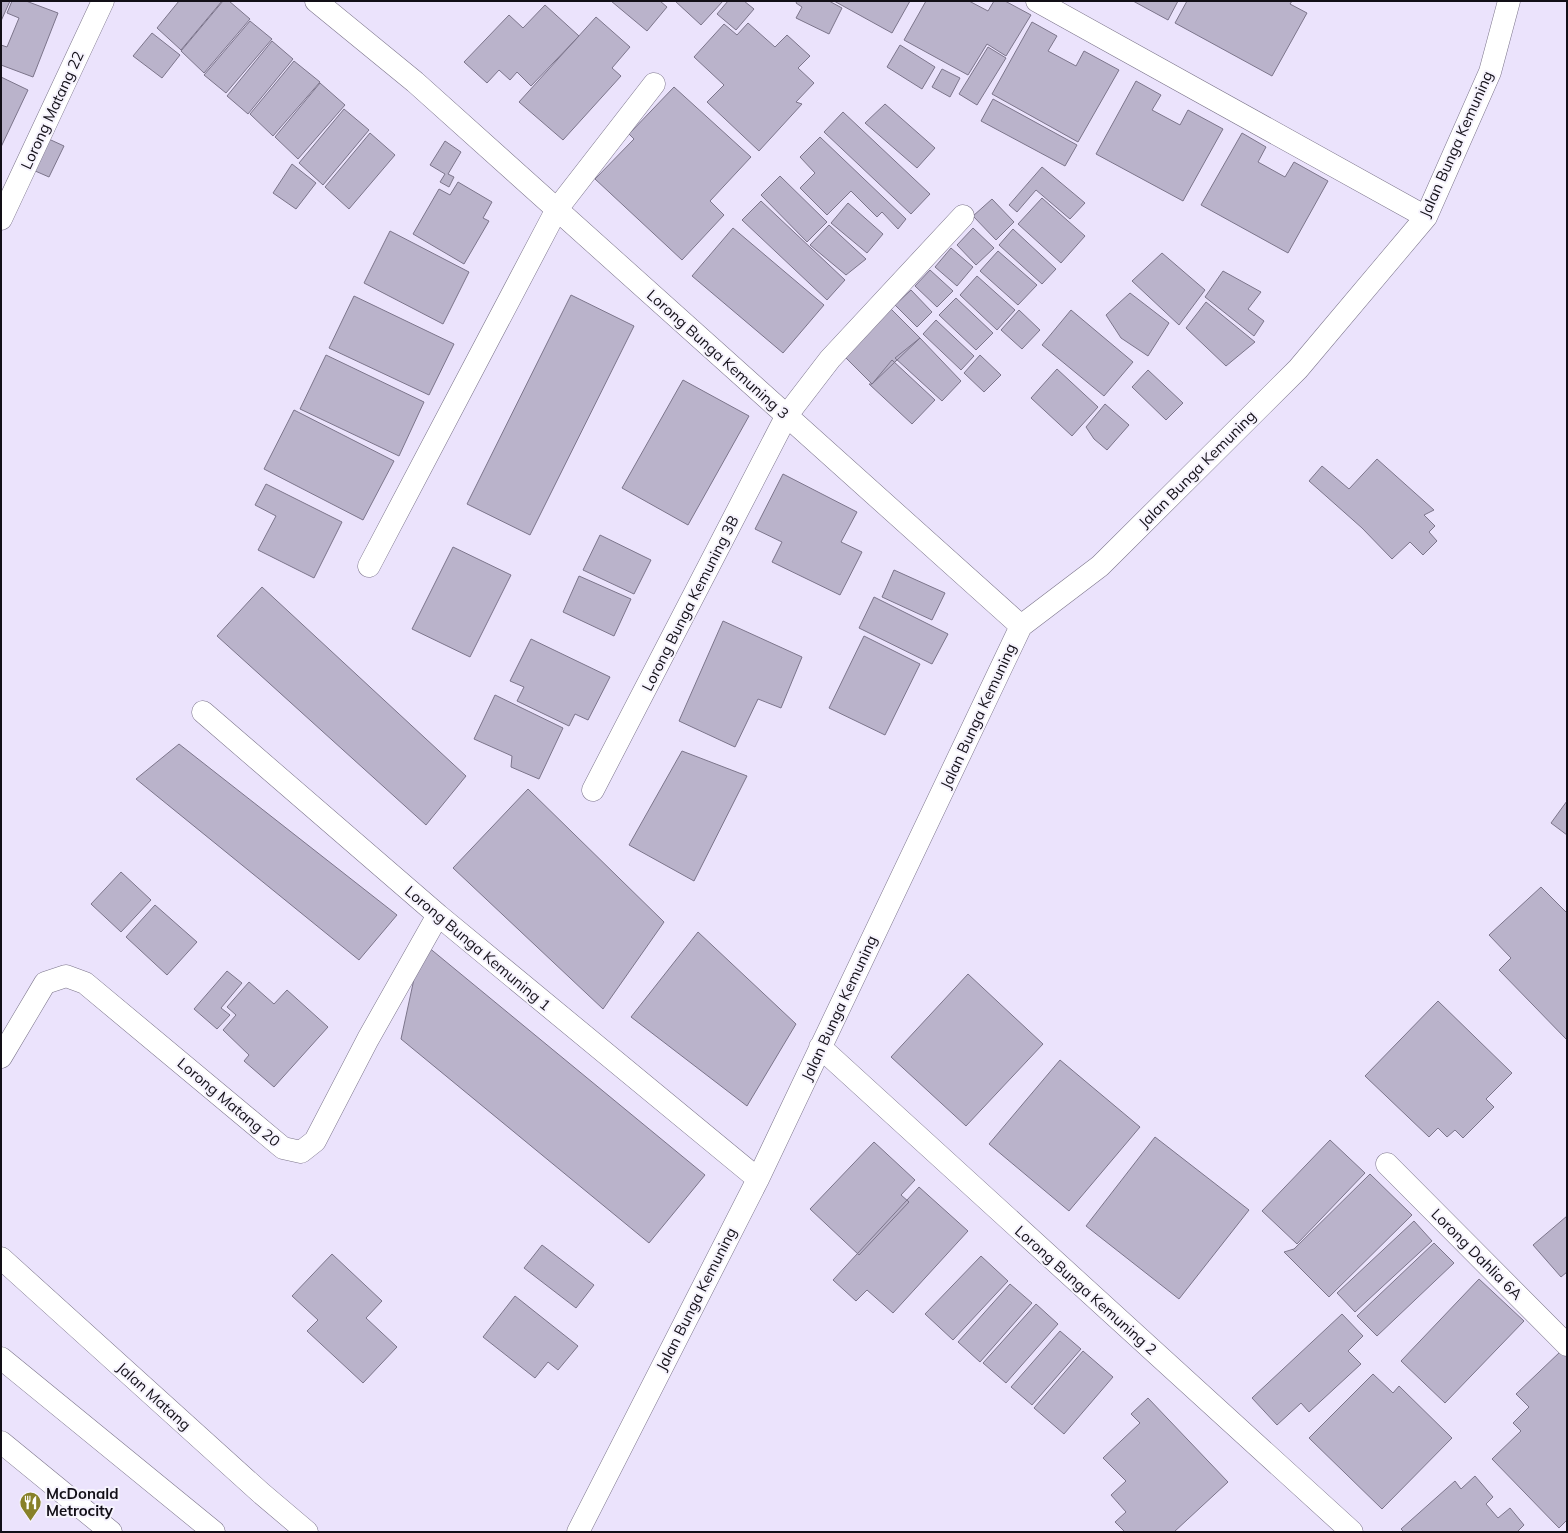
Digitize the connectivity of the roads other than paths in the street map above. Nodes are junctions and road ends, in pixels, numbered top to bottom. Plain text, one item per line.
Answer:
1 (103, 1) edge
2 (316, 1) edge
3 (1037, 1) edge
4 (1509, 1) edge
5 (654, 84) dead end
6 (557, 209) junction
7 (963, 216) dead end
8 (1426, 217) junction
9 (1, 219) edge
10 (787, 415) junction
11 (369, 566) dead end
12 (1021, 626) junction
13 (203, 712) dead end
14 (593, 790) dead end
15 (438, 915) junction
16 (820, 1048) junction
17 (1, 1057) edge
18 (1387, 1164) dead end
19 (758, 1179) junction
20 (1, 1258) edge
21 (1567, 1345) edge
22 (1, 1358) edge
23 (1, 1442) edge
24 (111, 1532) edge
25 (214, 1532) edge
26 (307, 1532) edge
27 (578, 1532) edge
28 (1352, 1532) edge

1 - 9 street, Lorong Matang 22
2 - 6 street, Lorong Bunga Kemuning 3
3 - 8 street
4 - 8 street, Jalan Bunga Kemuning
5 - 6 street
6 - 10 street, Lorong Bunga Kemuning 3
6 - 11 street
7 - 10 street, Lorong Bunga Kemuning 3B
8 - 12 street, Jalan Bunga Kemuning
10 - 12 street, Lorong Bunga Kemuning 3
10 - 14 street, Lorong Bunga Kemuning 3B
12 - 16 street, Jalan Bunga Kemuning
13 - 15 street, Lorong Bunga Kemuning 1
15 - 17 street, Lorong Matang 20
15 - 19 street, Lorong Bunga Kemuning 1
16 - 19 street, Jalan Bunga Kemuning
16 - 28 street, Lorong Bunga Kemuning 2
18 - 21 street, Lorong Dahlia 6A
19 - 27 street, Jalan Bunga Kemuning
20 - 26 street, Jalan Matang
22 - 25 street
23 - 24 street

